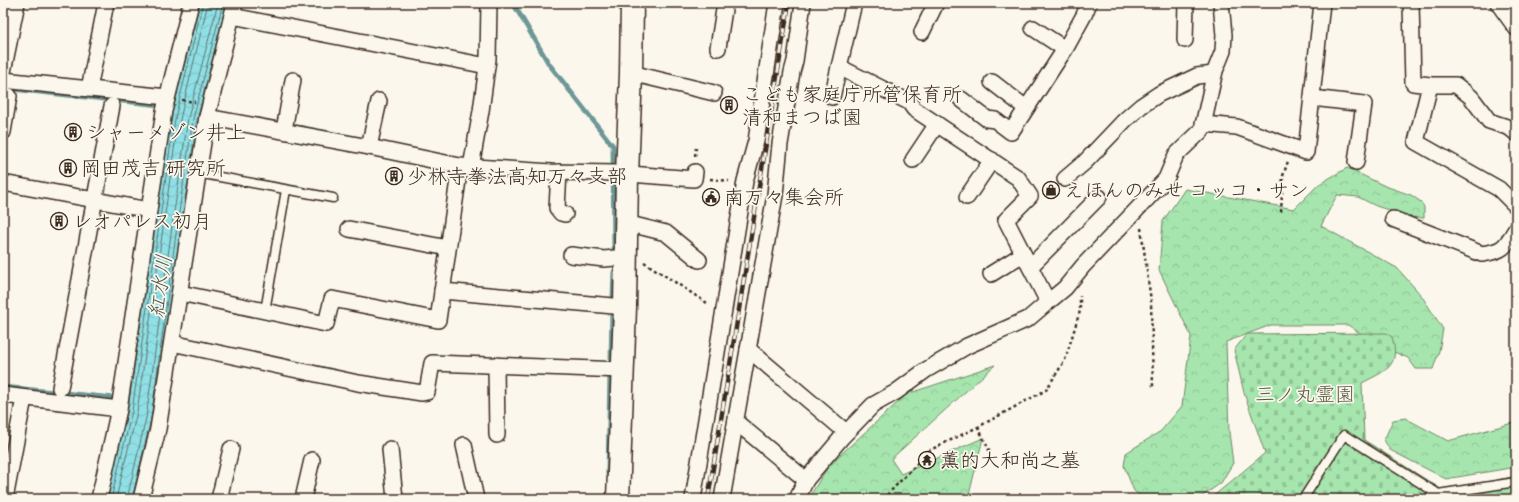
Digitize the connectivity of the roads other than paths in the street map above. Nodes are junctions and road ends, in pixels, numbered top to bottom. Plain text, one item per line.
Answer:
1 (17, 3) edge
2 (106, 3) edge
3 (191, 3) edge
4 (489, 3) edge
5 (632, 3) edge
6 (725, 3) edge
7 (777, 3) edge
8 (803, 3) edge
9 (854, 3) edge
10 (936, 3) edge
11 (1089, 3) edge
12 (1186, 3) edge
13 (1221, 3) edge
14 (1322, 3) edge
15 (1411, 3) edge
16 (1498, 3) edge
17 (233, 10) edge
18 (1033, 28) dead end
19 (1516, 28) edge
20 (922, 32) dead end
21 (1185, 40) dead end
22 (718, 48) dead end
23 (1065, 49) junction
24 (487, 66) junction
25 (839, 67) junction
26 (3, 72) edge
27 (631, 73) junction
28 (1214, 74) junction
29 (3, 80) edge
30 (293, 80) dead end
31 (992, 82) dead end
32 (1430, 85) junction
33 (89, 89) junction
34 (714, 93) dead end
35 (9, 96) dead end
36 (832, 97) dead end
37 (174, 98) junction
38 (1312, 98) junction
39 (961, 99) dead end
40 (378, 101) dead end
41 (112, 106) dead end
42 (1026, 108) junction
43 (205, 110) junction
44 (937, 124) junction
45 (1203, 124) junction
46 (284, 130) junction
47 (3, 132) edge
48 (1516, 133) edge
49 (370, 147) junction
50 (913, 160) dead end
51 (992, 160) junction
52 (1356, 162) dead end
53 (465, 166) junction
54 (559, 172) junction
55 (198, 173) junction
56 (617, 174) junction
57 (695, 175) road end
58 (1065, 179) dead end
59 (3, 183) edge
60 (286, 190) junction
61 (967, 196) dead end
62 (1099, 197) dead end
63 (333, 198) dead end
64 (96, 200) junction
65 (1516, 206) edge
66 (149, 210) junction
67 (565, 214) dead end
68 (1393, 219) dead end
69 (626, 223) junction
70 (349, 229) dead end
71 (1516, 229) edge
72 (448, 248) junction
73 (571, 255) dead end
74 (625, 257) junction
75 (699, 260) dead end
76 (1027, 261) junction
77 (991, 274) dead end
78 (442, 291) junction
79 (180, 293) junction
80 (1048, 302) junction
81 (625, 307) junction
82 (265, 311) junction
83 (172, 343) junction
84 (748, 349) junction
85 (496, 365) junction
86 (622, 370) junction
87 (60, 388) dead end
88 (3, 395) edge
89 (24, 398) junction
90 (119, 409) junction
91 (736, 422) junction
92 (846, 432) junction
93 (497, 435) dead end
94 (464, 445) dead end
95 (231, 449) dead end
96 (390, 449) dead end
97 (312, 460) dead end
98 (806, 480) junction
99 (1516, 482) edge
100 (1434, 492) junction
101 (4, 499) edge
102 (99, 499) edge
103 (141, 499) edge
104 (219, 499) edge
105 (303, 499) edge
106 (395, 499) edge
107 (476, 499) edge
108 (618, 499) edge
109 (693, 499) edge
110 (722, 499) edge
111 (797, 499) edge
112 (1304, 499) edge
113 (1429, 499) edge

1 - 26 street
2 - 33 street
3 - 37 street
4 - 24 street
5 - 27 street
6 - 22 street
7 - 109 street
8 - 84 street
9 - 25 street
10 - 20 street
11 - 23 street
12 - 21 street
13 - 28 street
14 - 38 street
15 - 32 street
16 - 19 street
17 - 24 street
17 - 43 street
18 - 23 street
23 - 42 street
24 - 53 street
25 - 36 street
25 - 44 street
27 - 34 street
27 - 56 street
28 - 45 street
28 - 58 street
29 - 33 street
30 - 46 street
31 - 42 street
32 - 48 street
32 - 65 street
33 - 37 street
35 - 47 street
37 - 66 street
38 - 45 street
38 - 52 street
39 - 42 street
40 - 49 street
41 - 64 street
43 - 46 street
43 - 55 street
44 - 50 street
44 - 51 street
45 - 80 street
46 - 49 street
49 - 53 street
51 - 61 street
51 - 76 street
53 - 54 street
53 - 72 street
54 - 56 street
54 - 67 street
55 - 60 lane
55 - 79 street
56 - 57 street
56 - 69 street
59 - 64 street
60 - 63 lane
60 - 82 lane
62 - 76 street
64 - 66 street
64 - 87 street
66 - 90 street
68 - 71 street
69 - 74 street
69 - 75 street
70 - 72 street
72 - 78 street
73 - 74 street
74 - 81 street
76 - 77 street
76 - 80 street
78 - 81 street
78 - 82 street
79 - 82 street
79 - 83 street
80 - 92 street
81 - 86 street
83 - 85 street
83 - 103 street
84 - 91 street
84 - 92 street
85 - 86 street
85 - 93 street
86 - 108 street
88 - 89 street
89 - 90 street
89 - 101 street
90 - 102 street
91 - 98 street
91 - 110 street
92 - 98 street
94 - 107 street
95 - 104 street
96 - 106 street
97 - 105 street
98 - 111 street
99 - 100 lane
100 - 112 lane
100 - 113 lane

